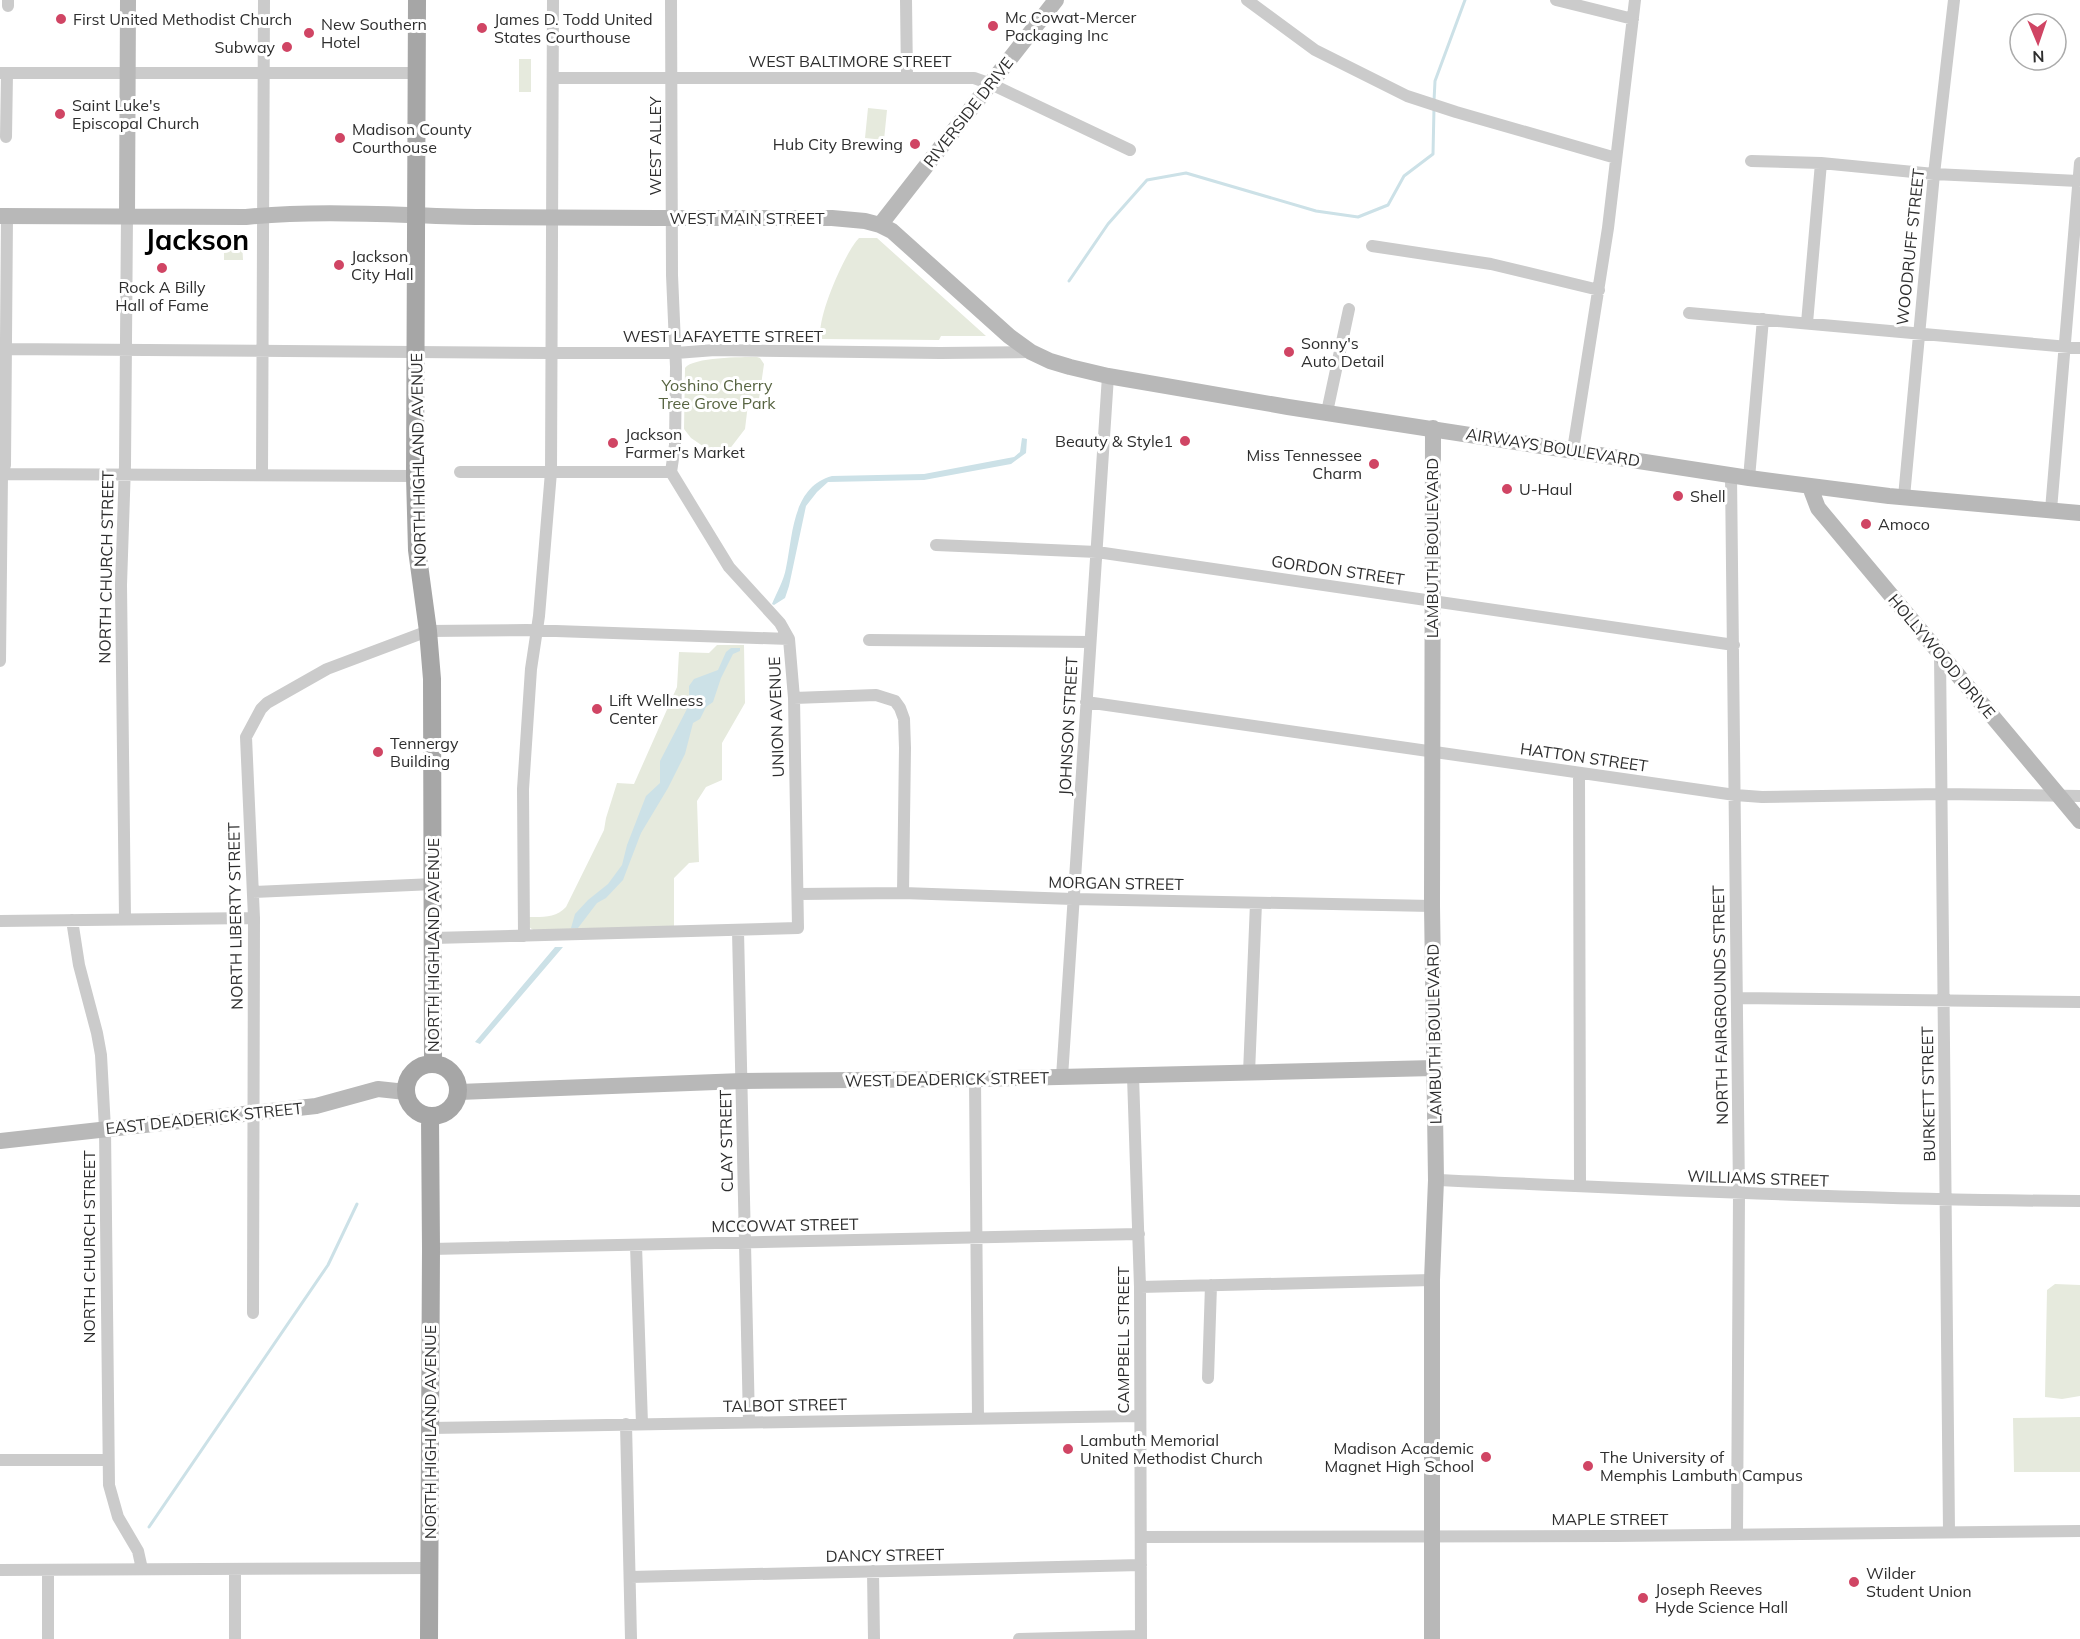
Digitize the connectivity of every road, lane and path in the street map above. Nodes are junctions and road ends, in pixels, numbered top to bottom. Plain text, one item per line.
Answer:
1 (128, 0) edge
2 (264, 0) edge
3 (417, 0) edge
4 (553, 0) edge
5 (671, 0) edge
6 (906, 0) edge
7 (1056, 0) edge
8 (1247, 0) edge
9 (1556, 0) edge
10 (1635, 0) edge
11 (1954, 0) edge
12 (1633, 19) junction
13 (128, 72) junction
14 (3, 73) edge
15 (263, 73) junction
16 (416, 73) junction
17 (907, 77) junction
18 (554, 78) junction
19 (672, 78) junction
20 (991, 84) junction
21 (6, 137) dead end
22 (1130, 150) dead end
23 (1616, 158) junction
24 (1751, 161) dead end
25 (1821, 163) junction
26 (2080, 163) edge
27 (1934, 174) junction
28 (2078, 181) junction
29 (263, 215) junction
30 (4, 216) edge
31 (127, 216) junction
32 (416, 216) junction
33 (552, 218) junction
34 (672, 218) junction
35 (880, 225) junction
36 (1372, 246) dead end
37 (1599, 290) junction
38 (1349, 309) dead end
39 (1689, 313) dead end
40 (1763, 319) junction
41 (1807, 323) junction
42 (1918, 333) junction
43 (2064, 346) junction
44 (2080, 348) edge
45 (3, 349) edge
46 (125, 350) junction
47 (262, 352) junction
48 (1031, 352) junction
49 (415, 353) junction
50 (551, 353) junction
51 (676, 353) junction
52 (1108, 376) junction
53 (1327, 412) junction
54 (1433, 428) junction
55 (1573, 450) junction
56 (460, 472) dead end
57 (551, 472) junction
58 (670, 472) junction
59 (1, 474) edge
60 (124, 474) junction
61 (262, 475) junction
62 (1731, 475) junction
63 (415, 476) junction
64 (1749, 478) junction
65 (1810, 487) junction
66 (1904, 497) junction
67 (2052, 510) junction
68 (2080, 513) edge
69 (936, 545) dead end
70 (1097, 552) junction
71 (1432, 601) junction
72 (538, 630) junction
73 (428, 631) junction
74 (789, 639) junction
75 (869, 640) dead end
76 (1090, 642) junction
77 (1734, 645) junction
78 (1941, 654) junction
79 (0, 662) edge
80 (794, 698) junction
81 (1086, 702) junction
82 (1432, 753) junction
83 (1580, 772) junction
84 (1941, 794) junction
85 (1735, 795) junction
86 (2059, 796) junction
87 (2080, 796) edge
88 (2080, 821) edge
89 (434, 884) junction
90 (253, 892) junction
91 (903, 893) junction
92 (798, 894) junction
93 (1073, 899) junction
94 (1256, 903) junction
95 (1432, 906) junction
96 (125, 918) junction
97 (254, 918) junction
98 (72, 920) junction
99 (0, 921) edge
100 (738, 931) junction
101 (524, 936) junction
102 (433, 938) junction
103 (1737, 998) junction
104 (1944, 1001) junction
105 (2080, 1002) edge
106 (433, 1064) junction
107 (1434, 1068) junction
108 (1249, 1073) junction
109 (1133, 1076) junction
110 (1062, 1077) junction
111 (975, 1080) junction
112 (741, 1081) junction
113 (406, 1092) junction
114 (459, 1092) junction
115 (252, 1114) junction
116 (430, 1117) junction
117 (105, 1129) junction
118 (0, 1141) edge
119 (1436, 1180) junction
120 (1580, 1186) junction
121 (1739, 1194) junction
122 (1946, 1201) junction
123 (2080, 1201) edge
124 (1139, 1234) junction
125 (976, 1238) junction
126 (745, 1242) junction
127 (636, 1245) junction
128 (431, 1249) junction
129 (1432, 1280) junction
130 (1211, 1285) junction
131 (1140, 1287) junction
132 (254, 1313) dead end
133 (1208, 1378) dead end
134 (1140, 1416) junction
135 (978, 1418) junction
136 (749, 1422) junction
137 (626, 1424) junction
138 (642, 1424) junction
139 (430, 1428) junction
140 (0, 1460) edge
141 (107, 1460) junction
142 (2080, 1531) edge
143 (1948, 1532) junction
144 (1737, 1535) junction
145 (1433, 1536) junction
146 (1141, 1537) junction
147 (1141, 1565) junction
148 (430, 1568) junction
149 (142, 1569) junction
150 (235, 1569) junction
151 (0, 1570) edge
152 (48, 1570) junction
153 (873, 1571) junction
154 (630, 1577) junction
155 (1141, 1637) edge
156 (48, 1639) edge
157 (236, 1639) edge
158 (429, 1639) edge
159 (632, 1639) edge
160 (874, 1639) edge
161 (1019, 1639) edge
162 (1432, 1639) edge

1 - 13 street
2 - 15 street
3 - 16 main road, NORTH HIGHLAND AVENUE
4 - 18 street
5 - 19 street, WEST ALLEY
6 - 17 street
7 - 20 street, RIVERSIDE DRIVE
8 - 23 street
9 - 12 street
10 - 12 street
11 - 27 street, WOODRUFF STREET
12 - 23 street
13 - 14 street
13 - 15 street
13 - 31 street
14 - 21 street
15 - 16 street
15 - 29 street
16 - 32 main road, NORTH HIGHLAND AVENUE
17 - 19 street, WEST BALTIMORE STREET
17 - 20 street, WEST BALTIMORE STREET
18 - 19 street, WEST BALTIMORE STREET
18 - 33 street
19 - 34 street, WEST ALLEY
20 - 22 street, WEST BALTIMORE STREET
20 - 35 street, RIVERSIDE DRIVE
23 - 37 street
24 - 25 street
25 - 27 street
25 - 41 street
26 - 28 street
27 - 28 street
27 - 42 street, WOODRUFF STREET
28 - 43 street
29 - 31 street, WEST MAIN STREET
29 - 32 street, WEST MAIN STREET
29 - 47 street
30 - 31 street, WEST MAIN STREET
30 - 45 street
31 - 46 street, NORTH CHURCH STREET
32 - 33 street, WEST MAIN STREET
32 - 49 main road, NORTH HIGHLAND AVENUE
33 - 34 street, WEST MAIN STREET
33 - 50 street
34 - 35 street, WEST MAIN STREET
34 - 51 street, WEST ALLEY
35 - 48 street, WEST MAIN STREET
36 - 37 street
37 - 55 street
38 - 53 street
39 - 40 street
40 - 41 street
40 - 64 street
41 - 42 street
42 - 43 street
42 - 66 street, WOODRUFF STREET
43 - 44 street
43 - 67 street
45 - 46 street, WEST LAFAYETTE STREET
45 - 59 street
46 - 47 street, WEST LAFAYETTE STREET
46 - 60 street, NORTH CHURCH STREET
47 - 49 street, WEST LAFAYETTE STREET
47 - 61 street
48 - 51 street, WEST LAFAYETTE STREET
48 - 52 street, AIRWAYS BOULEVARD
49 - 50 street, WEST LAFAYETTE STREET
49 - 63 main road, NORTH HIGHLAND AVENUE
50 - 51 street, WEST LAFAYETTE STREET
50 - 57 street
51 - 58 street, WEST ALLEY
52 - 53 street, AIRWAYS BOULEVARD
52 - 70 street, JOHNSON STREET
53 - 54 street, AIRWAYS BOULEVARD
54 - 55 street, AIRWAYS BOULEVARD
54 - 71 street, LAMBUTH BOULEVARD
55 - 62 street, AIRWAYS BOULEVARD
56 - 57 street
57 - 58 street
57 - 72 street
58 - 74 street, UNION AVENUE
59 - 60 street
59 - 79 street
60 - 61 street
60 - 96 street, NORTH CHURCH STREET
61 - 63 street
62 - 64 street, AIRWAYS BOULEVARD
62 - 77 street, NORTH FAIRGROUNDS STREET
63 - 73 main road, NORTH HIGHLAND AVENUE
64 - 65 street, AIRWAYS BOULEVARD
65 - 66 street, AIRWAYS BOULEVARD
65 - 78 street, HOLLYWOOD DRIVE
66 - 67 street, AIRWAYS BOULEVARD
67 - 68 street, AIRWAYS BOULEVARD
69 - 70 street, GORDON STREET
70 - 71 street, GORDON STREET
70 - 76 street, JOHNSON STREET
71 - 77 street, GORDON STREET
71 - 82 street, LAMBUTH BOULEVARD
72 - 73 street
72 - 74 street
72 - 101 street
73 - 89 main road, NORTH HIGHLAND AVENUE
73 - 90 street, NORTH LIBERTY STREET
74 - 80 street, UNION AVENUE
75 - 76 street
76 - 81 street, JOHNSON STREET
77 - 85 street, NORTH FAIRGROUNDS STREET
78 - 84 street, BURKETT STREET
78 - 86 street, HOLLYWOOD DRIVE
80 - 91 street
80 - 92 street, UNION AVENUE
81 - 82 street, HATTON STREET
81 - 93 street, JOHNSON STREET
82 - 83 street, HATTON STREET
82 - 95 street, LAMBUTH BOULEVARD
83 - 85 street, HATTON STREET
83 - 120 street
84 - 85 street, HATTON STREET
84 - 86 street, HATTON STREET
84 - 104 street, BURKETT STREET
85 - 103 street, NORTH FAIRGROUNDS STREET
86 - 87 street, HATTON STREET
86 - 88 street, HOLLYWOOD DRIVE
89 - 90 street
89 - 102 main road, NORTH HIGHLAND AVENUE
90 - 97 street, NORTH LIBERTY STREET
91 - 92 street, MORGAN STREET
91 - 93 street, MORGAN STREET
92 - 100 street, UNION AVENUE
93 - 94 street, MORGAN STREET
93 - 110 street, JOHNSON STREET
94 - 95 street, MORGAN STREET
94 - 108 street
95 - 107 street, LAMBUTH BOULEVARD
96 - 97 street
96 - 98 street
97 - 115 street, NORTH LIBERTY STREET
98 - 99 street
98 - 117 street, NORTH CHURCH STREET
100 - 101 street
100 - 112 street, CLAY STREET
101 - 102 street
102 - 106 main road, NORTH HIGHLAND AVENUE
103 - 104 street
103 - 121 street, NORTH FAIRGROUNDS STREET
104 - 105 street
104 - 122 street, BURKETT STREET
106 - 113 main road
106 - 114 main road
107 - 108 street, WEST DEADERICK STREET
107 - 119 street, LAMBUTH BOULEVARD
108 - 109 street, WEST DEADERICK STREET
109 - 110 street, WEST DEADERICK STREET
109 - 124 street, CAMPBELL STREET
110 - 111 street, WEST DEADERICK STREET
111 - 112 street, WEST DEADERICK STREET
111 - 125 street
112 - 114 street, WEST DEADERICK STREET
112 - 126 street, CLAY STREET
113 - 115 street, EAST DEADERICK STREET
113 - 116 main road
114 - 116 main road
115 - 117 street, EAST DEADERICK STREET
115 - 132 street, NORTH LIBERTY STREET
116 - 128 main road, NORTH HIGHLAND AVENUE
117 - 118 street, EAST DEADERICK STREET
117 - 141 street, NORTH CHURCH STREET
119 - 120 street, WILLIAMS STREET
119 - 129 street, LAMBUTH BOULEVARD
120 - 121 street, WILLIAMS STREET
121 - 122 street, WILLIAMS STREET
121 - 144 street, NORTH FAIRGROUNDS STREET
122 - 123 street, WILLIAMS STREET
122 - 143 street, BURKETT STREET
124 - 125 street, MCCOWAT STREET
124 - 131 street, CAMPBELL STREET
125 - 126 street, MCCOWAT STREET
125 - 135 street
126 - 127 street, MCCOWAT STREET
126 - 136 street, CLAY STREET
127 - 128 street, MCCOWAT STREET
127 - 138 street
128 - 139 main road, NORTH HIGHLAND AVENUE
129 - 130 street
129 - 145 street, LAMBUTH BOULEVARD
130 - 131 street
130 - 133 street
131 - 134 street, CAMPBELL STREET
134 - 135 street, TALBOT STREET
134 - 146 street, CAMPBELL STREET
135 - 136 street, TALBOT STREET
136 - 138 street, TALBOT STREET
137 - 138 street, TALBOT STREET
137 - 139 street, TALBOT STREET
137 - 154 street
139 - 148 main road, NORTH HIGHLAND AVENUE
140 - 141 street
141 - 149 street, NORTH CHURCH STREET
142 - 143 street, MAPLE STREET
143 - 144 street, MAPLE STREET
144 - 145 street, MAPLE STREET
145 - 146 street, MAPLE STREET
145 - 162 street, LAMBUTH BOULEVARD
146 - 147 street, CAMPBELL STREET
147 - 153 street, DANCY STREET
147 - 155 street, CAMPBELL STREET
148 - 150 street
148 - 158 main road, NORTH HIGHLAND AVENUE
149 - 150 street
149 - 152 street
150 - 157 street
151 - 152 street
152 - 156 street
153 - 154 street, DANCY STREET
153 - 160 street
154 - 159 street
155 - 161 street

